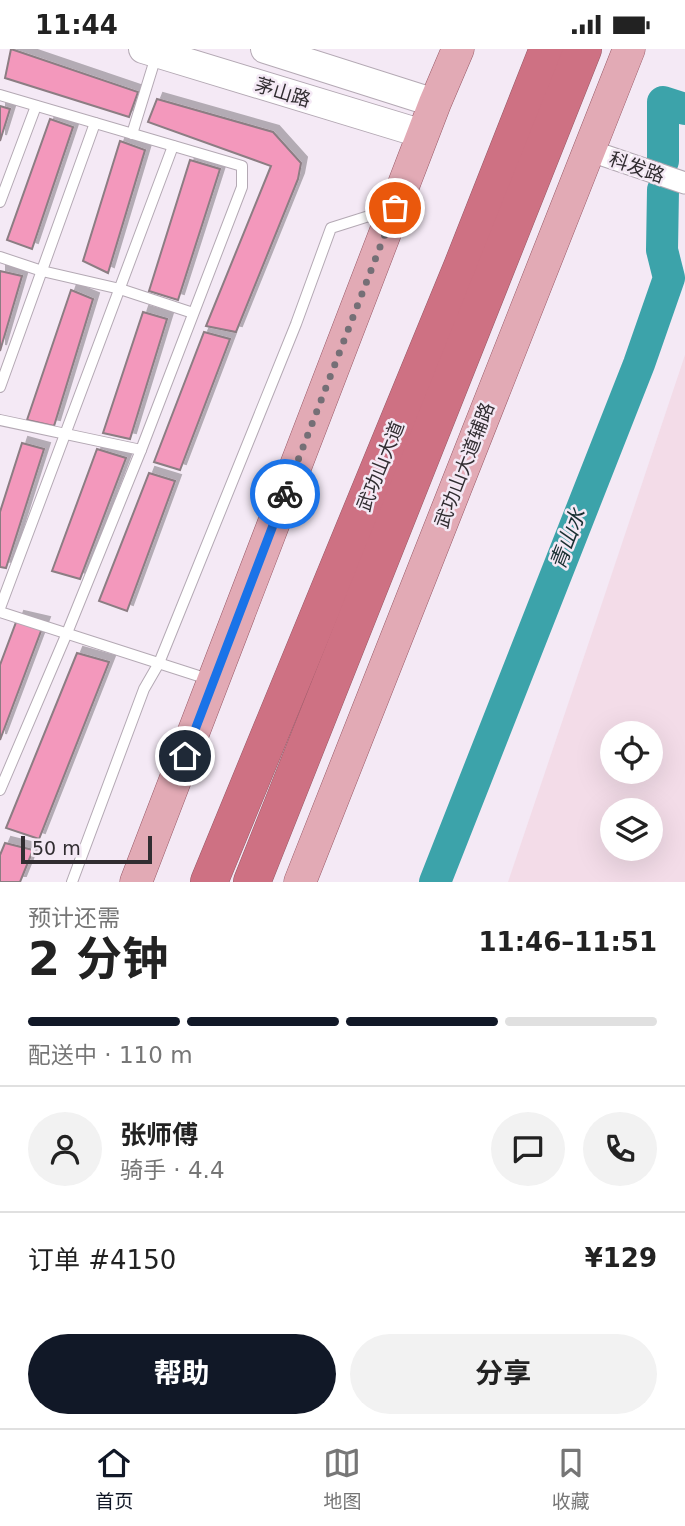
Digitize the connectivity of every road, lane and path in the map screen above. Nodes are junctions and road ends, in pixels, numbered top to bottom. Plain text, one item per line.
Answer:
1 (265, 49) edge
2 (457, 49) edge
3 (548, 49) edge
4 (583, 49) edge
5 (629, 49) edge
6 (150, 51) edge
7 (0, 95) edge
8 (435, 103) junction
9 (36, 106) junction
10 (95, 123) junction
11 (132, 134) junction
12 (423, 134) junction
13 (173, 146) junction
14 (588, 150) junction
15 (685, 183) edge
16 (0, 202) edge
17 (395, 208) junction
18 (0, 257) edge
19 (41, 271) junction
20 (120, 289) junction
21 (193, 313) junction
22 (0, 387) edge
23 (0, 420) edge
24 (65, 435) junction
25 (141, 450) junction
26 (0, 610) edge
27 (67, 633) junction
28 (159, 663) junction
29 (214, 681) junction
30 (0, 790) edge
31 (72, 882) edge
32 (136, 882) edge
33 (209, 882) edge
34 (252, 882) edge
35 (300, 882) edge

1 - 8 main road, 茅山路
2 - 8 main road
3 - 33 highway, 武功山大道
4 - 34 highway, 武功山大道
5 - 14 main road, 武功山大道辅路
6 - 11 lane
6 - 12 main road, 茅山路
7 - 9 lane
8 - 12 main road
9 - 10 lane
9 - 16 lane
10 - 11 lane
10 - 19 lane
11 - 13 lane
12 - 17 main road
13 - 20 lane
13 - 21 lane
14 - 15 street, 科发路
14 - 35 main road, 武功山大道辅路
17 - 28 lane
17 - 29 main road
18 - 19 lane
19 - 20 lane
19 - 22 lane
20 - 21 lane
20 - 24 lane
21 - 25 lane
23 - 24 lane
24 - 25 lane
24 - 26 lane
25 - 27 lane
26 - 27 lane
27 - 28 lane
27 - 30 lane
28 - 29 lane
28 - 31 lane
29 - 32 main road

